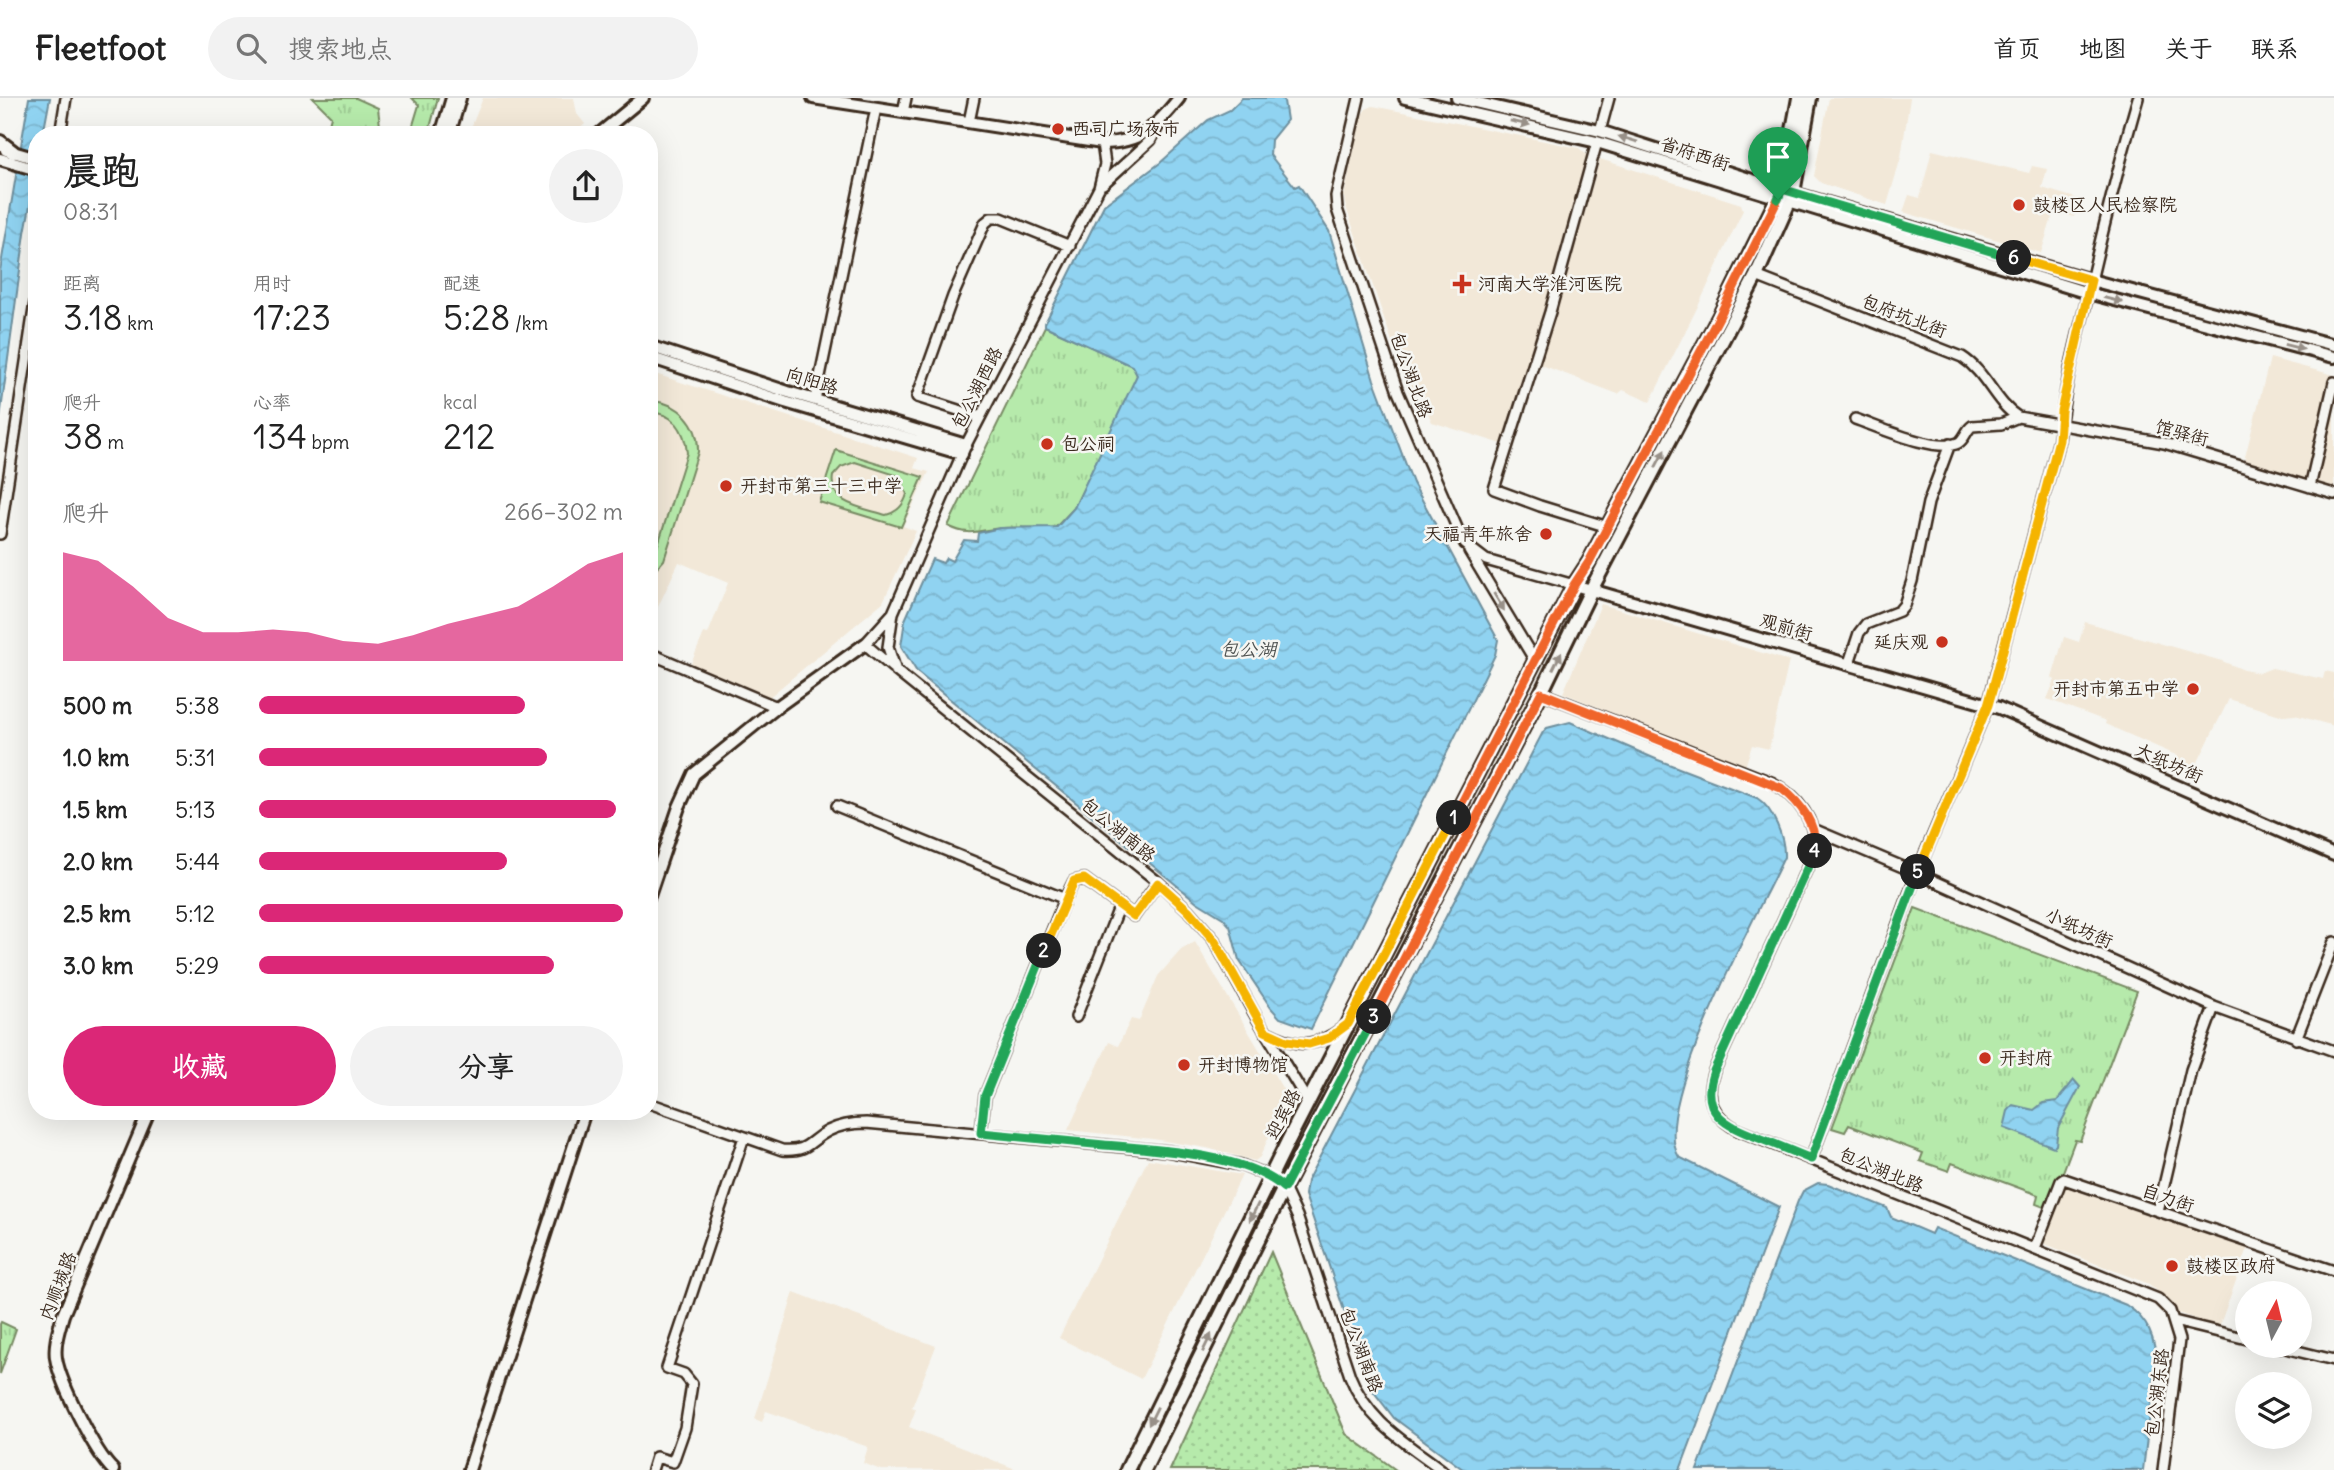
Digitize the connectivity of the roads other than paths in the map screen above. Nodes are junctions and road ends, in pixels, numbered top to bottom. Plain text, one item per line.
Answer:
1 (66, 98) edge
2 (452, 98) edge
3 (460, 98) edge
4 (643, 98) edge
5 (813, 98) edge
6 (906, 98) edge
7 (974, 98) edge
8 (1169, 98) edge
9 (1179, 98) edge
10 (1359, 98) edge
11 (1405, 98) edge
12 (1458, 98) edge
13 (1609, 98) edge
14 (1799, 98) edge
15 (1810, 98) edge
16 (2138, 98) edge
17 (876, 108) junction
18 (902, 112) junction
19 (1161, 121) junction
20 (969, 122) junction
21 (61, 126) edge
22 (444, 126) edge
23 (452, 126) edge
24 (609, 126) edge
25 (1599, 136) junction
26 (0, 142) edge
27 (1102, 143) junction
28 (6, 155) edge
29 (28, 158) edge
30 (28, 166) edge
31 (1099, 188) junction
32 (1786, 196) junction
33 (1070, 246) junction
34 (1756, 276) junction
35 (2091, 280) junction
36 (2088, 293) junction
37 (2334, 345) edge
38 (28, 349) edge
39 (658, 349) edge
40 (2334, 357) edge
41 (658, 360) edge
42 (2334, 382) edge
43 (815, 400) junction
44 (980, 417) junction
45 (2018, 417) junction
46 (1855, 419) dead end
47 (2060, 426) junction
48 (1950, 444) junction
49 (964, 450) junction
50 (2310, 487) junction
51 (2334, 494) edge
52 (1608, 527) junction
53 (0, 534) edge
54 (1465, 544) junction
55 (1574, 585) junction
56 (1591, 590) junction
57 (893, 613) junction
58 (865, 644) junction
59 (658, 657) edge
60 (1535, 661) junction
61 (1849, 663) junction
62 (896, 671) junction
63 (1541, 693) junction
64 (1988, 705) junction
65 (777, 707) junction
66 (837, 806) dead end
67 (1813, 829) junction
68 (2334, 855) edge
69 (658, 869) edge
70 (1917, 873) junction
71 (1158, 883) junction
72 (1065, 898) junction
73 (1120, 905) junction
74 (2334, 942) edge
75 (2214, 1007) junction
76 (1076, 1017) dead end
77 (1348, 1024) junction
78 (1265, 1031) junction
79 (2296, 1039) junction
80 (2334, 1051) edge
81 (1308, 1102) junction
82 (658, 1106) edge
83 (145, 1120) edge
84 (582, 1120) edge
85 (981, 1133) junction
86 (744, 1137) junction
87 (1811, 1159) junction
88 (1271, 1178) junction
89 (1284, 1188) junction
90 (2158, 1211) junction
91 (2035, 1248) junction
92 (2334, 1271) edge
93 (2174, 1321) junction
94 (2235, 1336) edge
95 (2312, 1355) edge
96 (2334, 1360) edge
97 (113, 1470) edge
98 (470, 1470) edge
99 (652, 1470) edge
100 (1127, 1470) edge
101 (1144, 1470) edge
102 (1443, 1470) edge
103 (2163, 1470) edge

1 - 21 street
2 - 22 street
3 - 23 street
4 - 24 street
5 - 17 street
6 - 18 street
7 - 20 street
8 - 19 street
9 - 19 street
10 - 54 street, 包公湖北路
11 -> 25 street, 省府西街
12 - 25 street, 省府西街
13 - 25 street
14 - 32 main road, 迎宾路
15 - 32 main road, 迎宾路
16 - 35 street
17 - 18 street
17 - 43 street
18 - 20 street
19 - 27 street
19 - 31 street
20 - 27 street
25 - 32 street, 省府西街
25 - 52 street
26 - 28 main road
27 - 31 street, 包公湖西路
28 - 29 street
28 - 30 street
31 - 33 street, 包公湖西路
32 - 34 main road, 迎宾路
32 - 35 street, 省府西街
32 - 36 street, 省府西街
32 - 52 main road, 迎宾路
33 - 44 street, 包公湖西路
33 - 44 street
34 - 45 street, 包府坑北街
56 -> 34 main road, 迎宾路
35 - 36 street
35 - 37 street, 省府西街
36 -> 40 street, 省府西街
36 - 47 street
38 - 53 street
39 - 43 street, 向阳路
41 - 49 street, 向阳路
42 - 50 street
43 - 49 street, 向阳路
44 - 49 street, 包公湖西路
45 - 47 street, 馆驿街
45 - 48 street
46 - 48 street
47 - 50 street, 馆驿街
47 - 64 street
48 - 61 street
49 - 57 street, 包公湖西路
50 - 51 street, 馆驿街
52 - 55 main road, 迎宾路
54 - 55 street
54 -> 60 street, 包公湖北路
55 - 56 street, 观前街
55 - 60 main road, 迎宾路
56 - 61 street, 观前街
63 -> 56 main road, 迎宾路
57 - 58 street, 包公湖西路
57 - 62 street
58 - 62 street, 包公湖南路
58 - 65 street
59 - 65 street
60 - 77 main road, 迎宾路
61 - 64 street, 观前街
62 - 71 street, 包公湖南路
63 - 67 street
63 - 89 main road, 迎宾路
64 - 68 street, 大纸坊街
64 - 70 street
65 - 69 street
66 - 72 street
67 - 70 street, 小纸坊街
67 - 87 street, 包公湖北路
70 - 75 street, 小纸坊街
70 - 87 street
71 - 73 street
71 - 78 street, 包公湖南路
72 - 73 street
72 - 85 street
73 - 76 street
74 - 79 street
75 - 79 street, 小纸坊街
75 - 90 street
77 - 78 street
77 - 81 main road, 迎宾路
78 - 81 street, 包公湖南路
79 - 80 street, 小纸坊街
81 - 88 main road, 迎宾路
82 - 86 street, 包公湖南路
83 - 97 street, 内顺城路
84 - 98 street
85 - 86 street, 包公湖南路
85 - 88 street, 包公湖南路
86 - 99 street
87 - 91 street, 包公湖北路
88 - 89 street, 包公湖南路
88 -> 100 main road, 迎宾路
101 -> 89 main road, 迎宾路
89 - 102 street, 包公湖南路
90 - 91 street, 自力街
90 - 92 street, 自力街
91 - 93 street, 包公湖北路
93 - 94 street
93 - 103 street, 包公湖东路
95 - 96 street

